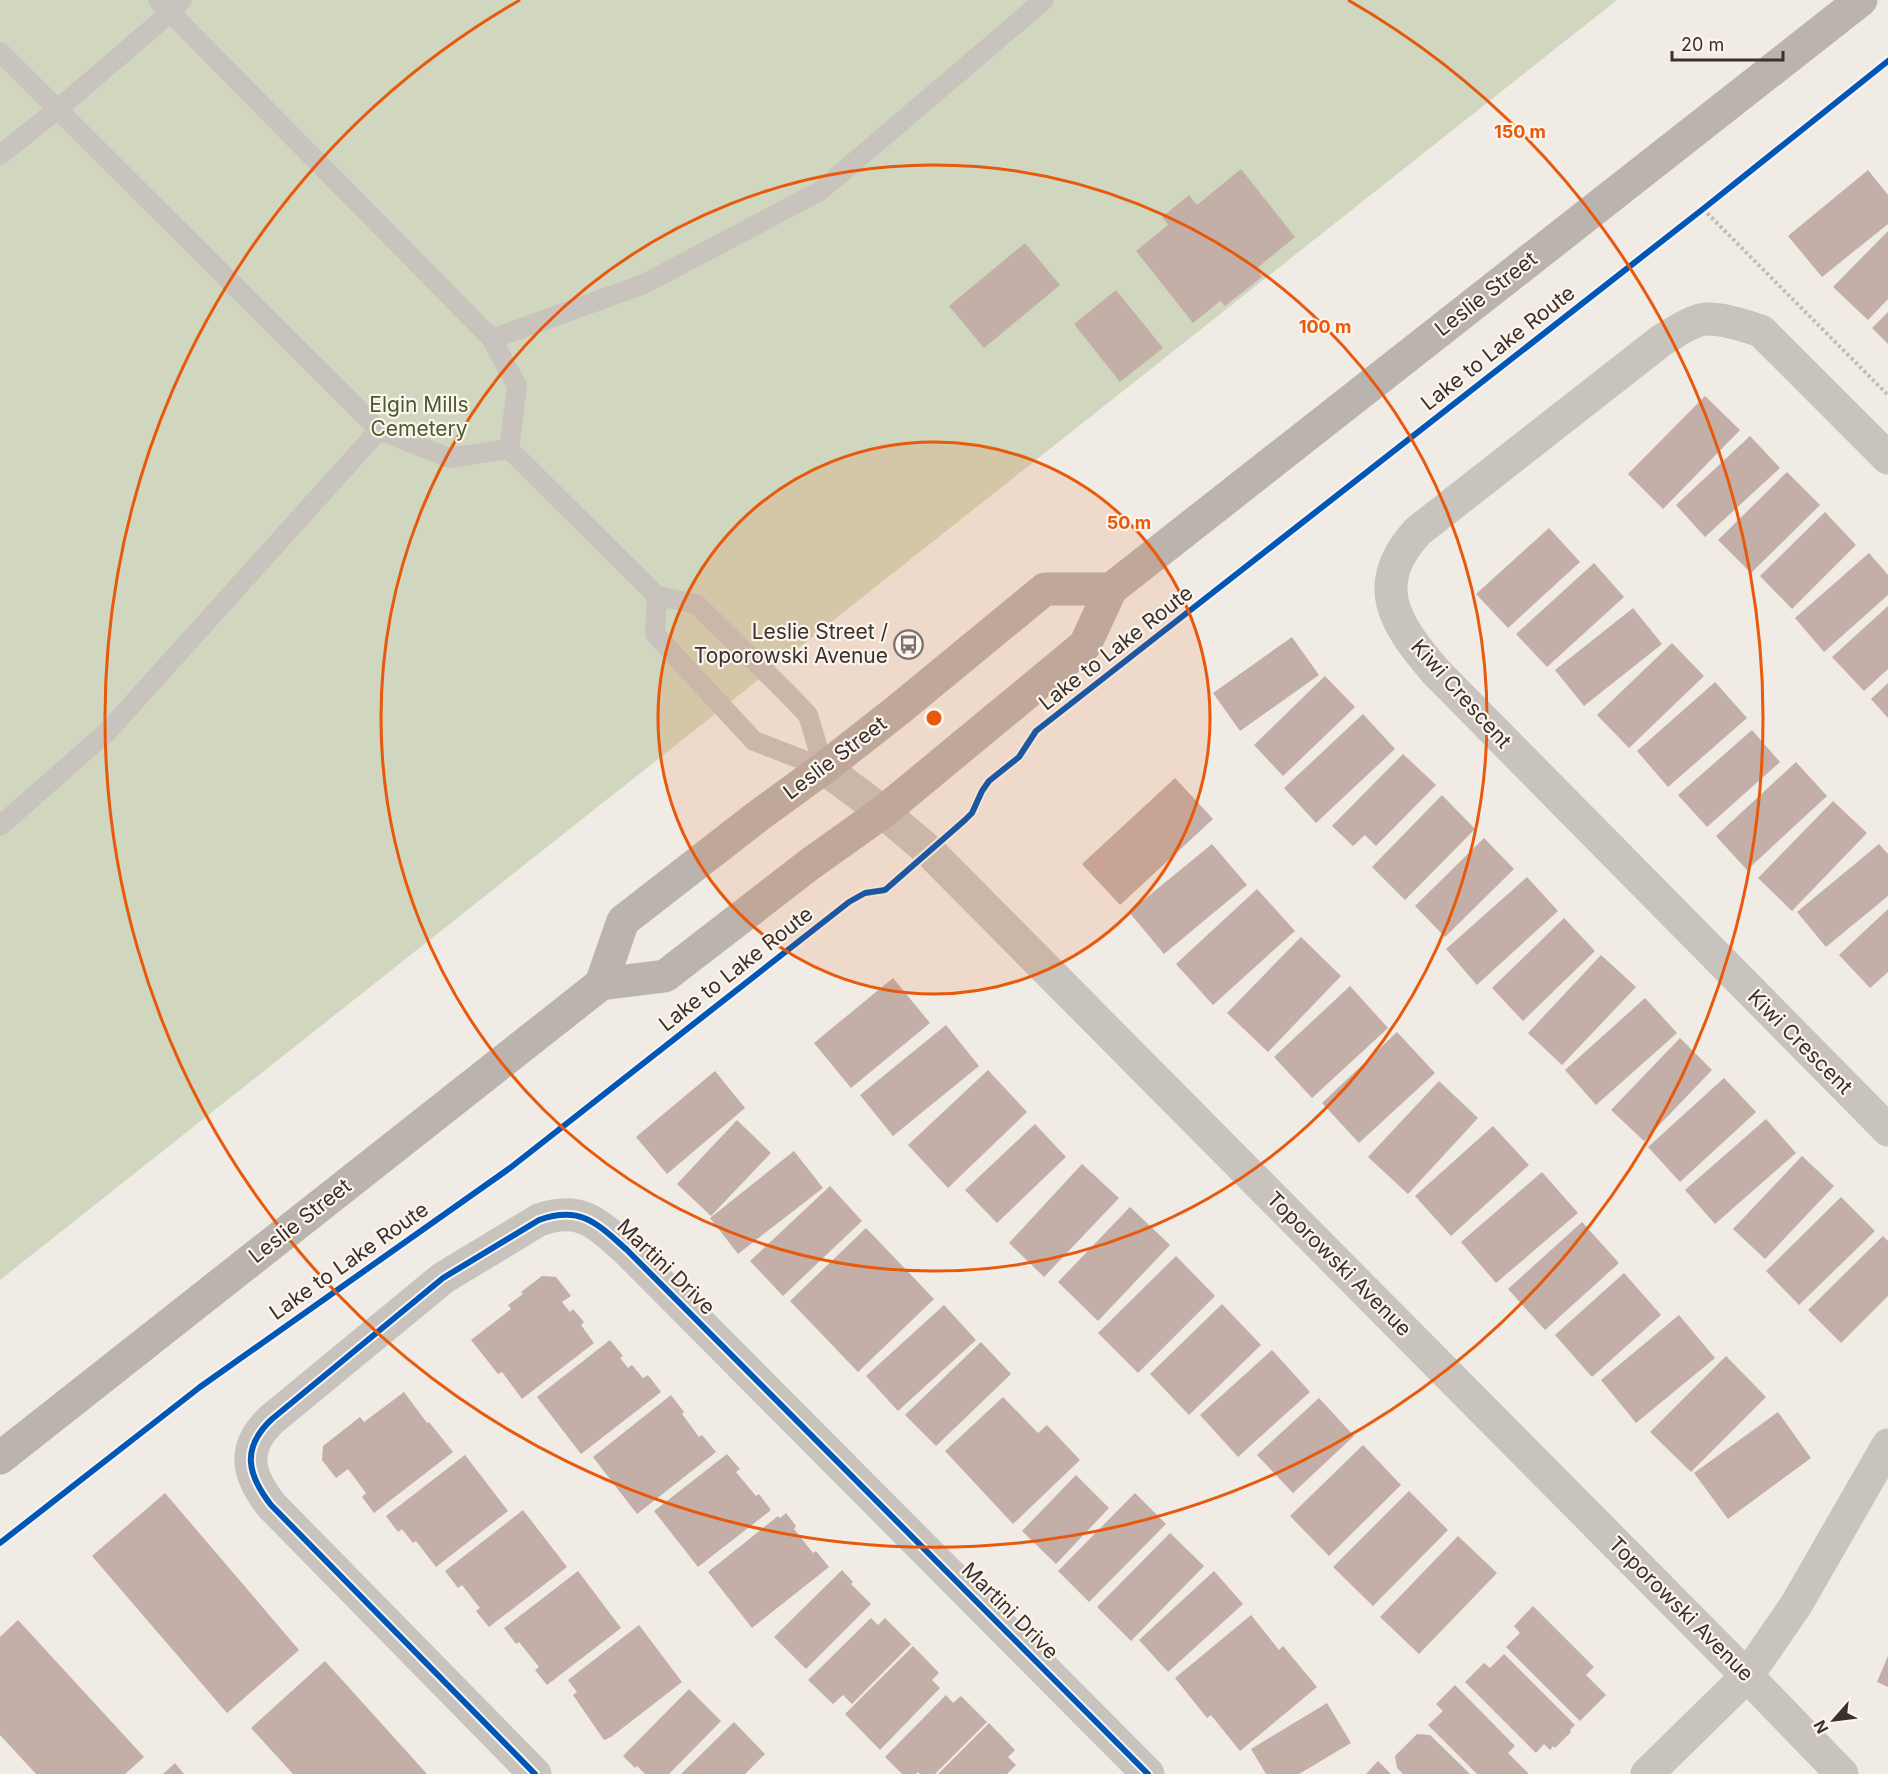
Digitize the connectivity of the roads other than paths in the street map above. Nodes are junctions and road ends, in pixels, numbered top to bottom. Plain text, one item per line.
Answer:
1 (1044, 0) edge
2 (1861, 0) edge
3 (171, 4) edge
4 (0, 52) edge
5 (58, 109) junction
6 (0, 155) edge
7 (492, 339) junction
8 (379, 430) junction
9 (509, 449) junction
10 (1888, 458) edge
11 (1111, 589) junction
12 (657, 596) junction
13 (824, 768) junction
14 (883, 812) junction
15 (0, 826) edge
16 (601, 984) junction
17 (1888, 1130) edge
18 (1888, 1445) edge
19 (0, 1458) edge
20 (1748, 1676) junction
21 (535, 1774) edge
22 (1148, 1774) edge
23 (1647, 1774) edge
24 (1842, 1774) edge

1 - 7 lane
2 - 11 main road, Leslie Street
3 - 5 lane
3 - 7 lane
4 - 5 lane
5 - 6 lane
5 - 8 lane
7 - 9 lane
8 - 9 lane
8 - 15 lane
9 - 12 lane
10 - 17 street, Kiwi Crescent
11 - 13 main road, Leslie Street
11 - 14 main road, Leslie Street
12 - 13 lane
12 - 13 lane
13 - 14 street, Toporowski Avenue
13 - 16 main road, Leslie Street
14 - 16 main road, Leslie Street
14 - 20 street, Toporowski Avenue
16 - 19 main road, Leslie Street
18 - 20 street
20 - 23 street
20 - 24 street, Toporowski Avenue
21 - 22 street, Martini Drive

